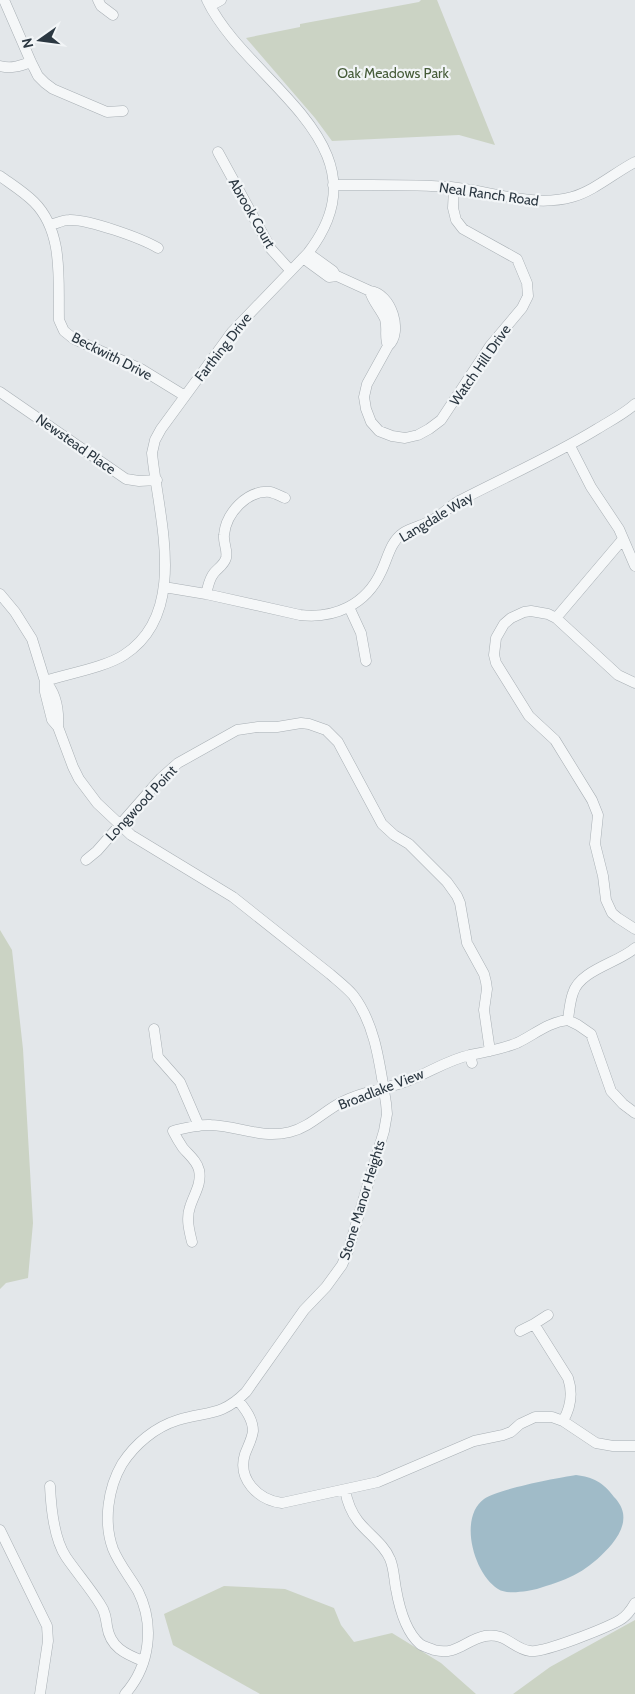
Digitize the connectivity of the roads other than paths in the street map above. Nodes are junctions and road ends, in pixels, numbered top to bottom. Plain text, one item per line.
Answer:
1 (4, 0) edge
2 (98, 0) edge
3 (221, 0) edge
4 (209, 3) edge
5 (113, 15) dead end
6 (31, 62) junction
7 (0, 66) edge
8 (123, 111) dead end
9 (218, 152) dead end
10 (635, 162) edge
11 (0, 176) edge
12 (333, 185) junction
13 (454, 188) junction
14 (50, 225) junction
15 (158, 248) dead end
16 (306, 255) junction
17 (290, 270) junction
18 (0, 392) edge
19 (185, 396) junction
20 (635, 404) edge
21 (570, 446) junction
22 (156, 480) junction
23 (285, 498) dead end
24 (623, 539) junction
25 (635, 566) edge
26 (164, 587) junction
27 (0, 594) edge
28 (206, 594) junction
29 (349, 607) junction
30 (556, 618) junction
31 (366, 661) dead end
32 (45, 681) junction
33 (635, 683) edge
34 (120, 826) junction
35 (86, 860) dead end
36 (635, 929) edge
37 (635, 948) edge
38 (568, 1020) junction
39 (154, 1029) dead end
40 (490, 1051) junction
41 (384, 1087) junction
42 (635, 1113) edge
43 (200, 1126) junction
44 (192, 1242) dead end
45 (548, 1314) dead end
46 (534, 1324) junction
47 (520, 1331) dead end
48 (238, 1400) junction
49 (563, 1421) junction
50 (635, 1446) edge
51 (50, 1486) dead end
52 (345, 1490) junction
53 (0, 1530) edge
54 (635, 1603) edge
55 (143, 1661) junction
56 (40, 1694) edge
57 (125, 1694) edge

1 - 6 street
2 - 5 street
3 - 4 street
4 - 12 street, Farthing Drive
6 - 7 street
6 - 8 street
9 - 17 street, Abrook Court
10 - 13 street, Neal Ranch Road
11 - 14 street, Beckwith Drive
12 - 13 street, Neal Ranch Road
12 - 16 street, Farthing Drive
13 - 16 street, Watch Hill Drive
14 - 15 street
14 - 19 street, Beckwith Drive
16 - 17 street, Farthing Drive
17 - 19 street, Farthing Drive
18 - 22 street, Newstead Place
19 - 22 street, Farthing Drive
20 - 21 street, Langdale Way
21 - 24 street
21 - 29 street, Langdale Way
22 - 26 street, Farthing Drive
23 - 28 street
24 - 25 street
24 - 30 street
26 - 28 street, Langdale Way
26 - 32 street, Farthing Drive
27 - 32 street, Stone Manor Heights
28 - 29 street, Langdale Way
29 - 31 street
30 - 33 street
30 - 36 street
32 - 34 street, Stone Manor Heights
34 - 35 street, Longwood Point
34 - 40 street, Longwood Point
34 - 41 street, Stone Manor Heights
37 - 38 street
38 - 40 street, Broadlake View
38 - 42 street
39 - 43 street
40 - 41 street, Broadlake View
41 - 43 street, Broadlake View
41 - 48 street, Stone Manor Heights
43 - 44 street, Broadlake View
45 - 46 street
46 - 47 street
46 - 49 street
48 - 52 street
48 - 55 street, Stone Manor Heights
49 - 50 street
49 - 52 street
51 - 55 street
52 - 54 street
53 - 56 street
55 - 57 street, Stone Manor Heights

